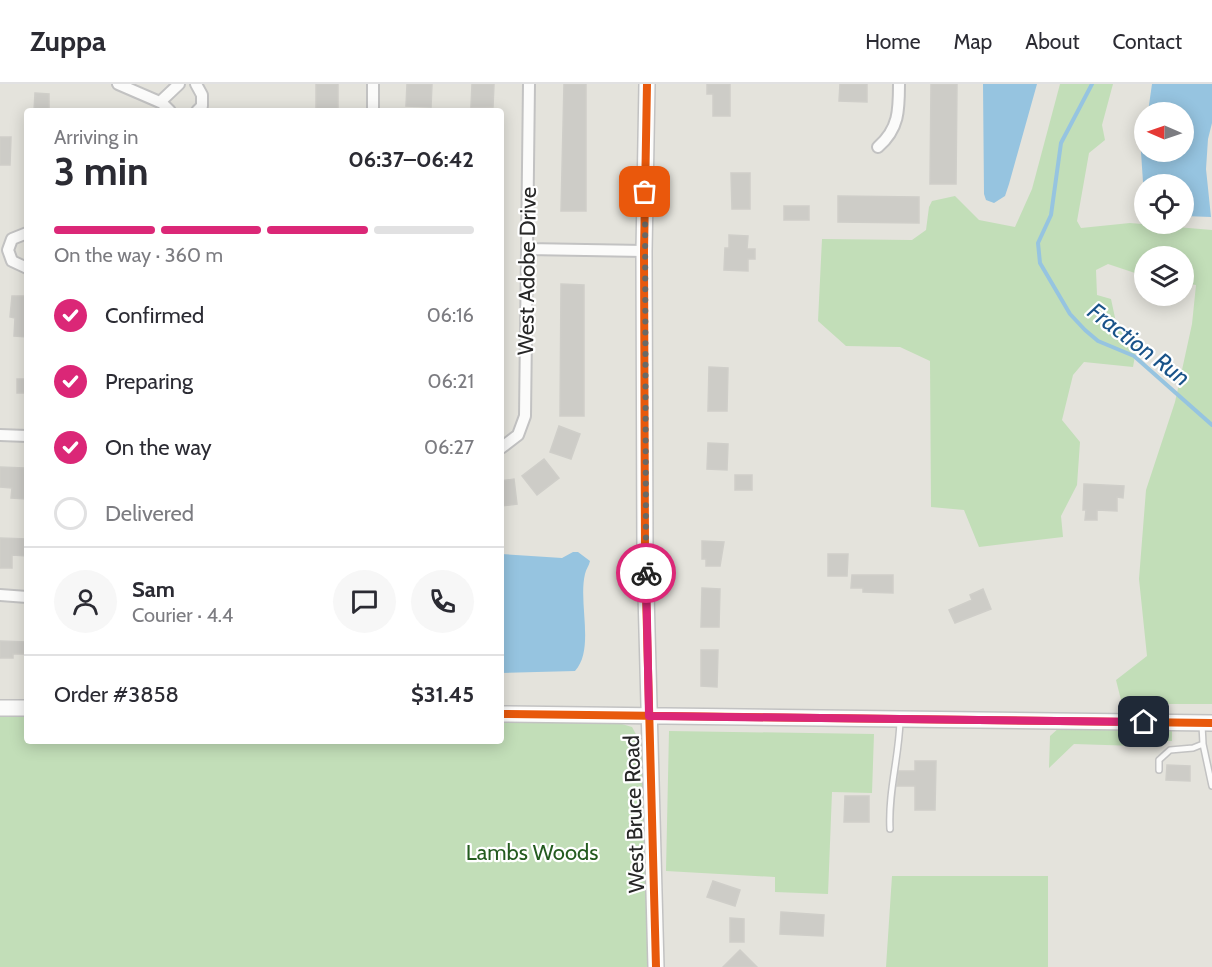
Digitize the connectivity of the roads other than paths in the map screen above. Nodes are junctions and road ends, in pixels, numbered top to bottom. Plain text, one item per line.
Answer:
1 (118, 84) edge
2 (179, 84) edge
3 (196, 84) edge
4 (373, 84) edge
5 (529, 84) edge
6 (647, 84) edge
7 (899, 84) edge
8 (160, 102) junction
9 (167, 108) edge
10 (200, 108) edge
11 (373, 108) edge
12 (878, 147) dead end
13 (24, 233) edge
14 (527, 249) junction
15 (4, 250) edge
16 (644, 251) junction
17 (24, 267) edge
18 (0, 435) edge
19 (24, 436) edge
20 (504, 446) edge
21 (0, 595) edge
22 (24, 597) edge
23 (0, 708) edge
24 (24, 708) edge
25 (504, 714) edge
26 (649, 716) junction
27 (900, 719) junction
28 (1207, 723) edge
29 (1203, 744) junction
30 (1159, 770) dead end
31 (1212, 786) edge
32 (890, 828) dead end
33 (656, 967) edge

1 - 8 street
2 - 8 street
3 - 10 street
4 - 11 street
5 - 14 street, West Adobe Drive
6 - 16 street, West Bruce Road
7 - 12 street
8 - 9 street
13 - 15 street
14 - 16 street
14 - 20 street, West Adobe Drive
15 - 17 street
16 - 26 street, West Bruce Road
18 - 19 street
21 - 22 street
23 - 24 street
25 - 26 street
26 - 27 street
26 - 33 street, West Bruce Road
27 - 28 street
27 - 32 lane
28 - 29 lane
29 - 30 lane
29 - 31 lane

